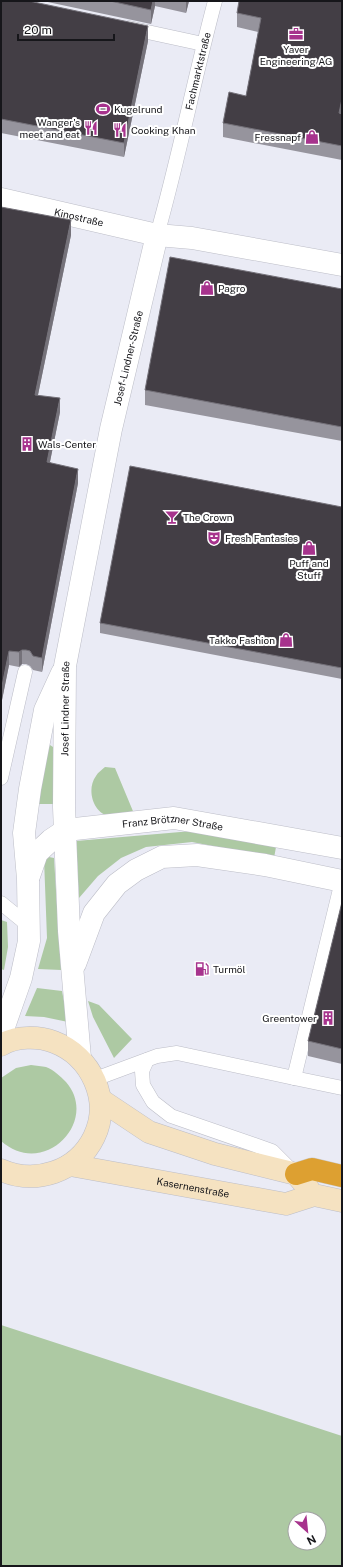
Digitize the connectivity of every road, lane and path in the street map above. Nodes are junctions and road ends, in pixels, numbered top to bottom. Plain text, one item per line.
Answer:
1 (215, 1) edge
2 (119, 26) edge
3 (204, 44) junction
4 (1, 199) edge
5 (157, 235) junction
6 (342, 265) edge
7 (65, 666) junction
8 (25, 672) dead end
9 (1, 778) edge
10 (66, 830) junction
11 (342, 848) edge
12 (28, 879) junction
13 (342, 881) edge
14 (1, 903) edge
15 (28, 924) junction
16 (73, 969) junction
17 (1, 1035) edge
18 (1, 1045) edge
19 (80, 1058) junction
20 (147, 1060) junction
21 (294, 1078) junction
22 (95, 1079) junction
23 (342, 1088) edge
24 (101, 1100) junction
25 (70, 1164) junction
26 (1, 1170) edge
27 (296, 1174) junction
28 (342, 1176) edge
29 (314, 1195) junction
30 (342, 1202) edge

1 - 3 lane, Fachmarktstraße
2 - 3 lane
3 - 5 lane, Fachmarktstraße
4 - 5 street, Kinostraße
5 - 6 street
5 - 7 street, Josef-Lindner-Straße
7 - 10 street, Josef Lindner Straße
7 - 12 street, Josef Lindner Straße
8 - 9 lane
10 - 11 street, Franz Brötzner Straße
10 - 12 street, Franz Brötzner Straße
10 - 16 street, Josef Lindner Straße
12 - 15 street, Josef Lindner Straße
13 - 16 street
13 - 21 lane
14 - 15 lane
15 - 17 street, Josef Lindner Straße
16 - 19 street, Josef Lindner Straße
18 - 19 main road
19 - 22 main road
20 - 21 lane
20 - 22 lane
20 - 27 lane
21 - 23 lane
22 - 24 main road
24 - 25 main road
24 - 27 main road
25 - 26 main road
25 - 29 main road, Kasernenstraße
27 - 28 highway
27 - 29 main road
29 - 30 main road

